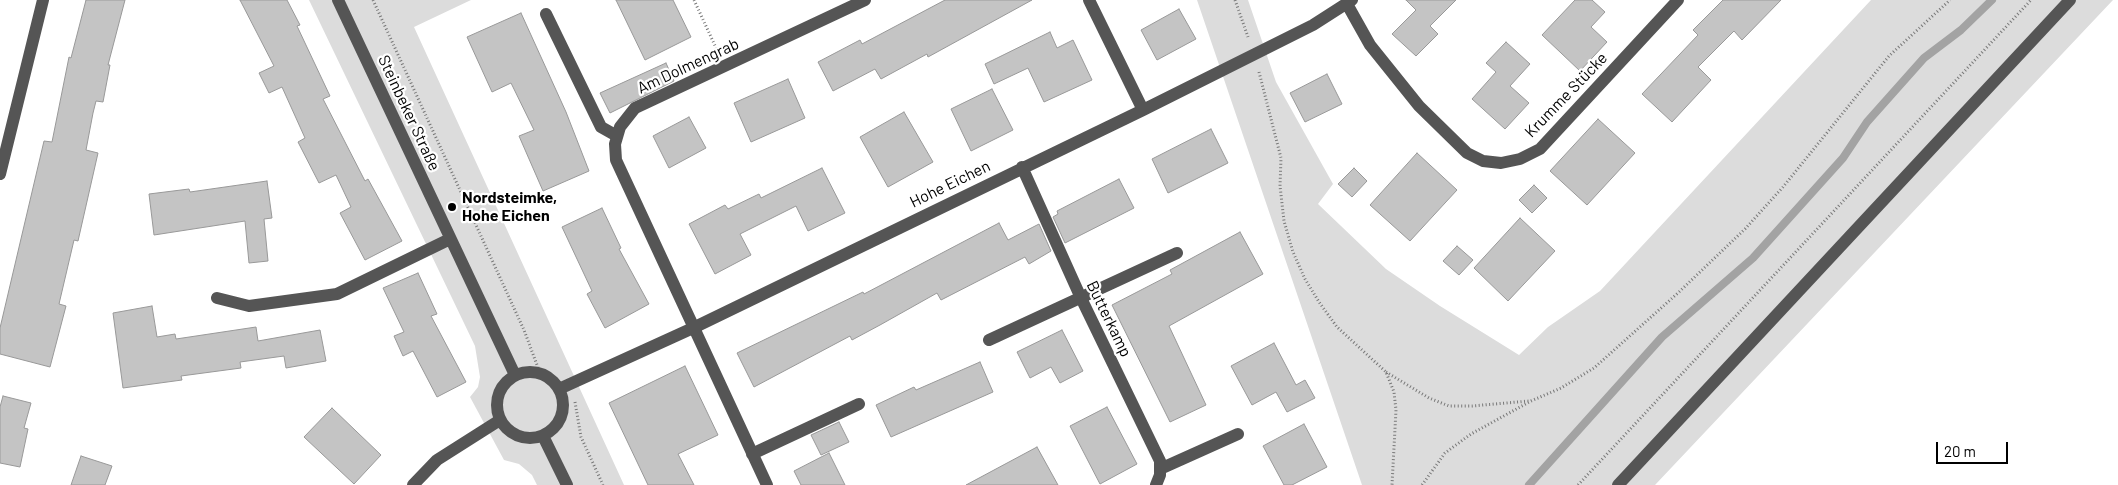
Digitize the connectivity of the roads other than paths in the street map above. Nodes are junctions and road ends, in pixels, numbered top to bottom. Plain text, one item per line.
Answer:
1 (43, 0) edge
2 (338, 0) edge
3 (1089, 0) edge
4 (1678, 0) edge
5 (2070, 0) edge
6 (861, 1) edge
7 (1349, 2) edge
8 (546, 14) dead end
9 (1143, 110) junction
10 (617, 136) junction
11 (1022, 167) junction
12 (0, 174) edge
13 (450, 240) junction
14 (1177, 252) dead end
15 (216, 298) dead end
16 (1081, 298) junction
17 (693, 328) junction
18 (989, 340) dead end
19 (515, 375) junction
20 (559, 389) junction
21 (858, 404) dead end
22 (500, 420) junction
23 (1238, 434) dead end
24 (544, 436) junction
25 (752, 454) junction
26 (1160, 469) junction
27 (412, 485) edge
28 (568, 485) edge
29 (767, 485) edge
30 (1156, 485) edge
31 (1618, 485) edge

1 - 12 street
2 - 13 street, Steinbeker Straße
3 - 9 street
4 - 7 street, Krumme Stücke
5 - 31 street
6 - 10 street, Am Dolmengrab
7 - 9 street, Hohe Eichen
8 - 10 street
9 - 11 street, Hohe Eichen
10 - 17 street, Am Dolmengrab
11 - 16 street, Butterkamp
11 - 17 street, Hohe Eichen
13 - 15 street
13 - 19 street, Steinbeker Straße
14 - 16 street
16 - 18 street
16 - 26 street, Butterkamp
17 - 20 street, Hohe Eichen
17 - 25 street
19 - 20 street
19 - 22 street
20 - 24 street
21 - 25 street
22 - 24 street
22 - 27 street
23 - 26 street
24 - 28 street
25 - 29 street
26 - 30 street

